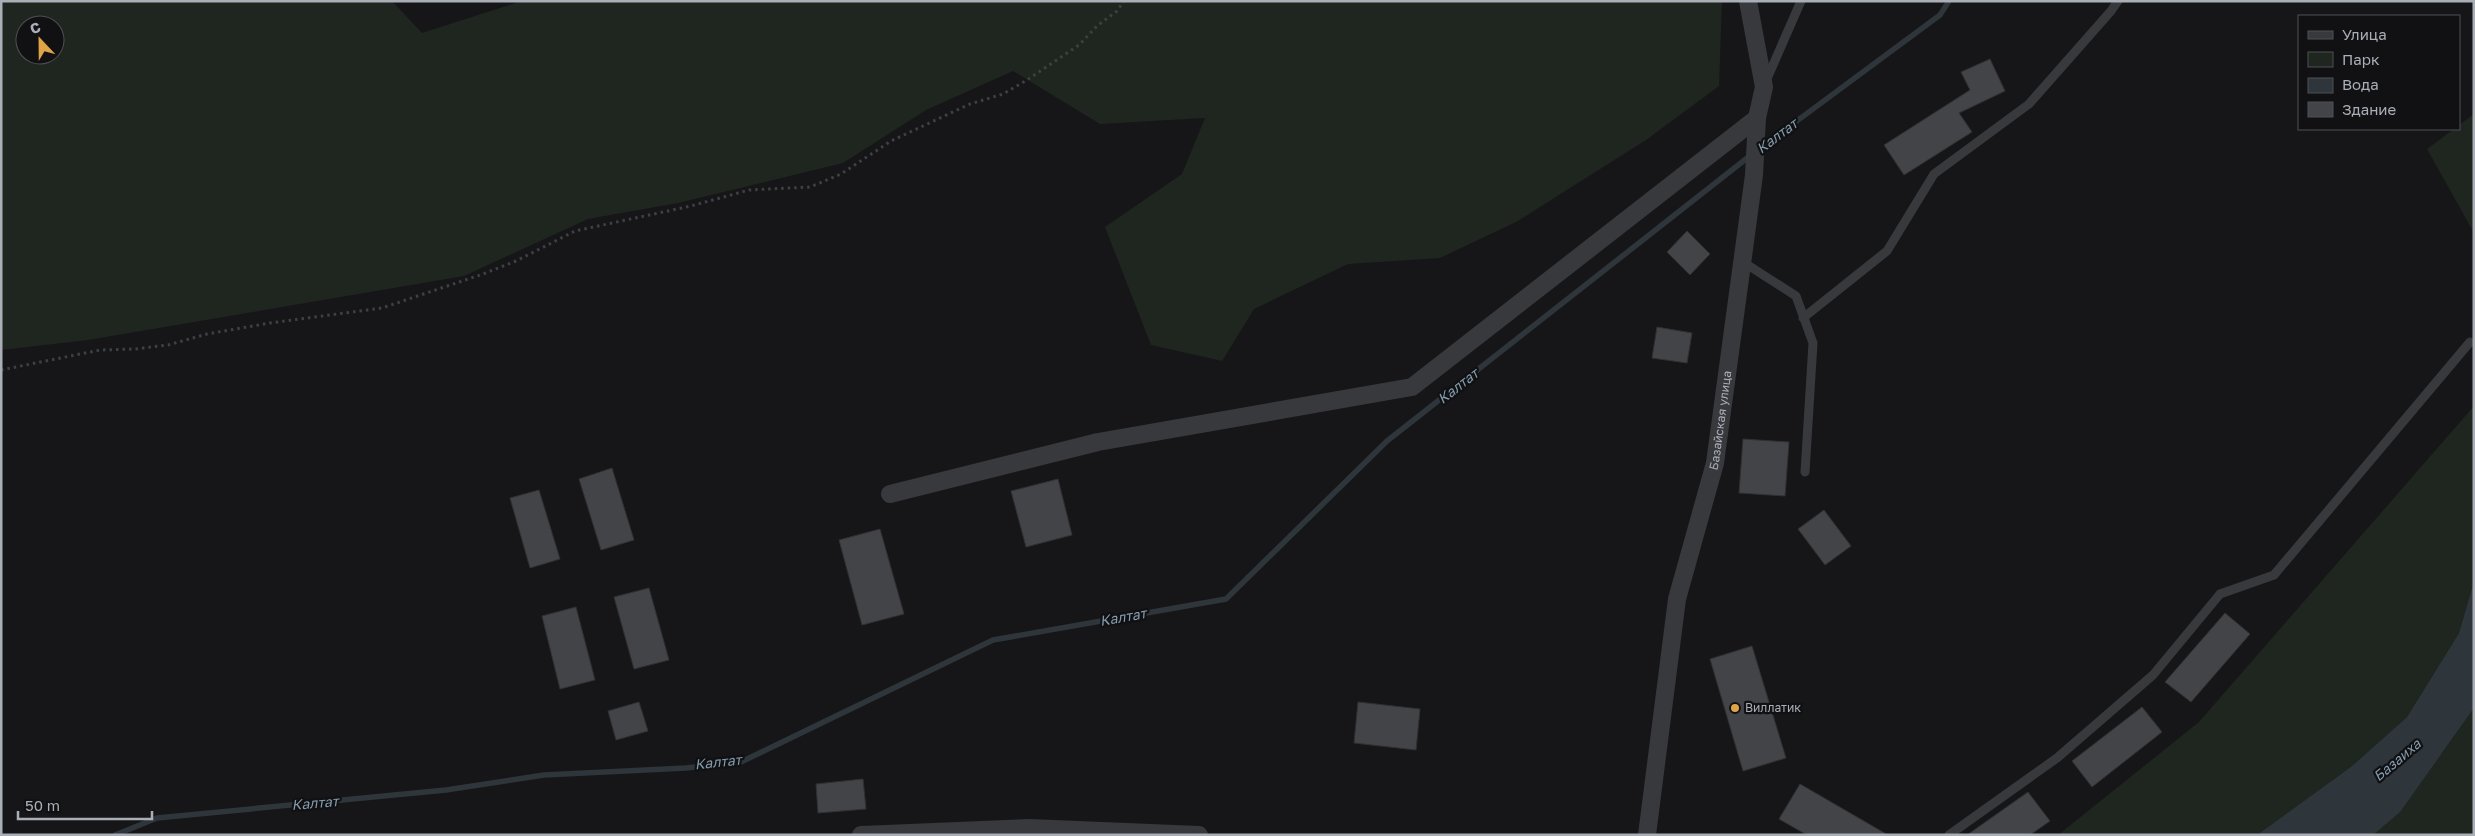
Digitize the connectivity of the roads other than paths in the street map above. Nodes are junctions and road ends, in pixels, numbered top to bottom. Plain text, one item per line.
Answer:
1 (1748, 1) edge
2 (1801, 1) edge
3 (2118, 1) edge
4 (1764, 87) junction
5 (1757, 123) junction
6 (1742, 262) junction
7 (1804, 318) junction
8 (2470, 342) dead end
9 (1805, 472) dead end
10 (890, 494) dead end
11 (861, 835) edge
12 (1199, 835) edge
13 (1647, 835) edge
14 (1949, 835) edge

1 - 4 street, Базайская улица
2 - 4 lane
3 - 7 lane
4 - 5 street, Базайская улица
5 - 6 street, Базайская улица
5 - 10 street
6 - 7 lane
6 - 13 street, Базайская улица
7 - 9 lane
8 - 14 lane
11 - 12 street

